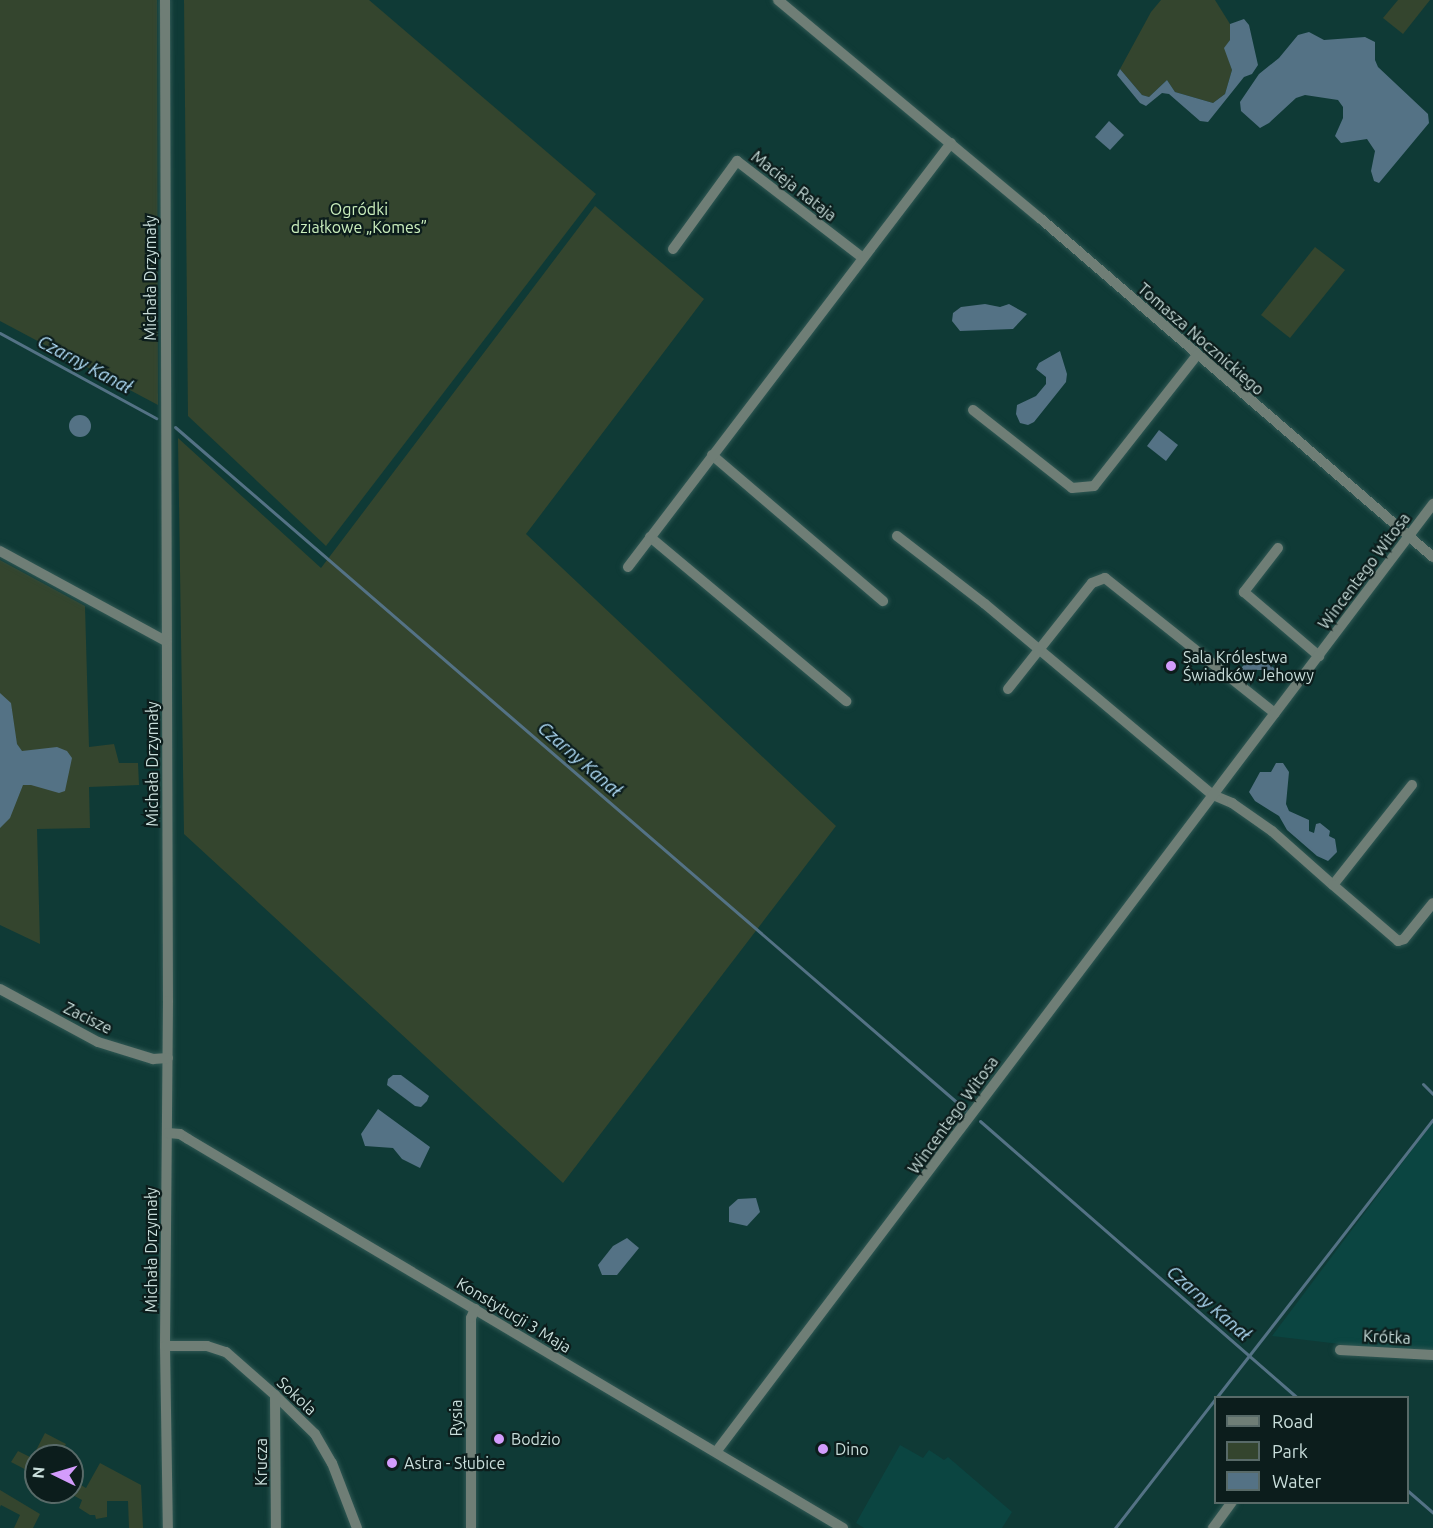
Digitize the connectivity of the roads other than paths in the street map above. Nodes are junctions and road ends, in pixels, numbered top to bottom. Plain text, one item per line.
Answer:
1 (165, 0) edge
2 (778, 0) edge
3 (951, 142) junction
4 (673, 249) dead end
5 (863, 258) junction
6 (1197, 355) junction
7 (973, 410) dead end
8 (712, 455) junction
9 (1433, 504) edge
10 (897, 536) dead end
11 (650, 537) junction
12 (1408, 537) junction
13 (1278, 548) dead end
14 (0, 551) edge
15 (1433, 557) edge
16 (628, 567) dead end
17 (883, 601) dead end
18 (166, 641) junction
19 (1039, 649) junction
20 (1319, 656) junction
21 (1008, 689) dead end
22 (846, 701) dead end
23 (1275, 713) junction
24 (1412, 785) dead end
25 (1213, 795) junction
26 (1333, 885) junction
27 (1433, 903) edge
28 (0, 989) edge
29 (168, 1058) junction
30 (168, 1133) junction
31 (475, 1309) junction
32 (165, 1346) junction
33 (1340, 1350) dead end
34 (1433, 1355) edge
35 (275, 1395) junction
36 (716, 1452) junction
37 (1232, 1504) edge
38 (168, 1528) edge
39 (276, 1528) edge
40 (357, 1528) edge
41 (471, 1528) edge
42 (843, 1528) edge
43 (1213, 1528) edge

1 - 18 street, Michała Drzymały
2 - 3 street, Tomasza Nocznickiego
3 - 5 street
3 - 6 street, Tomasza Nocznickiego
4 - 5 street, Macieja Rataja
5 - 8 street
6 - 7 street
6 - 12 street, Tomasza Nocznickiego
8 - 11 street
8 - 17 street
9 - 12 street, Wincentego Witosa
10 - 19 street
11 - 16 street
11 - 22 street
12 - 15 street, Tomasza Nocznickiego
12 - 20 street, Wincentego Witosa
13 - 20 street, Wincentego Witosa
14 - 18 street
18 - 29 street, Michała Drzymały
19 - 21 street
19 - 23 street
19 - 25 street
20 - 23 street, Wincentego Witosa
23 - 25 street, Wincentego Witosa
24 - 26 street
25 - 26 street
25 - 36 street, Wincentego Witosa
26 - 27 street
28 - 29 street, Zacisze
29 - 30 street, Michała Drzymały
30 - 31 street, Konstytucji 3 Maja
30 - 32 street, Michała Drzymały
31 - 36 street, Konstytucji 3 Maja
31 - 41 street, Rysia
32 - 35 street, Sokola
32 - 38 street, Michała Drzymały
33 - 34 street, Krótka
35 - 39 street, Krucza
35 - 40 street, Sokola
36 - 42 street, Konstytucji 3 Maja
37 - 43 street

